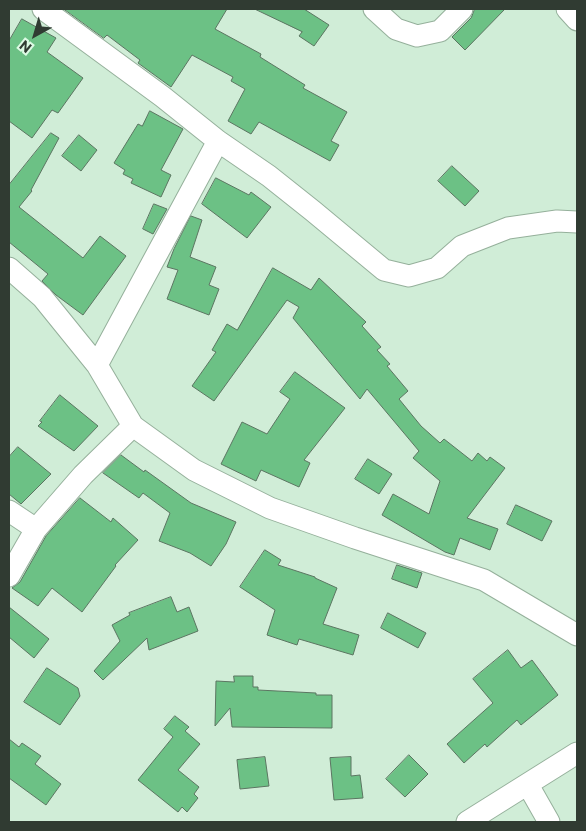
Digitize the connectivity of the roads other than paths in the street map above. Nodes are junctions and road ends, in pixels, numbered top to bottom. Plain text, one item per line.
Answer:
1 (43, 9) edge
2 (374, 9) edge
3 (462, 9) edge
4 (567, 9) edge
5 (577, 20) edge
6 (218, 141) junction
7 (577, 222) edge
8 (9, 268) edge
9 (97, 365) junction
10 (133, 426) junction
11 (9, 511) edge
12 (36, 529) junction
13 (9, 576) edge
14 (577, 635) edge
15 (577, 753) edge
16 (528, 785) junction
17 (467, 822) edge
18 (549, 822) edge

1 - 6 street
2 - 3 street
4 - 5 street
6 - 7 street
6 - 9 street
8 - 9 street
9 - 10 street
10 - 12 street
10 - 14 street
11 - 12 street
12 - 13 street
15 - 16 street
16 - 17 street
16 - 18 street

